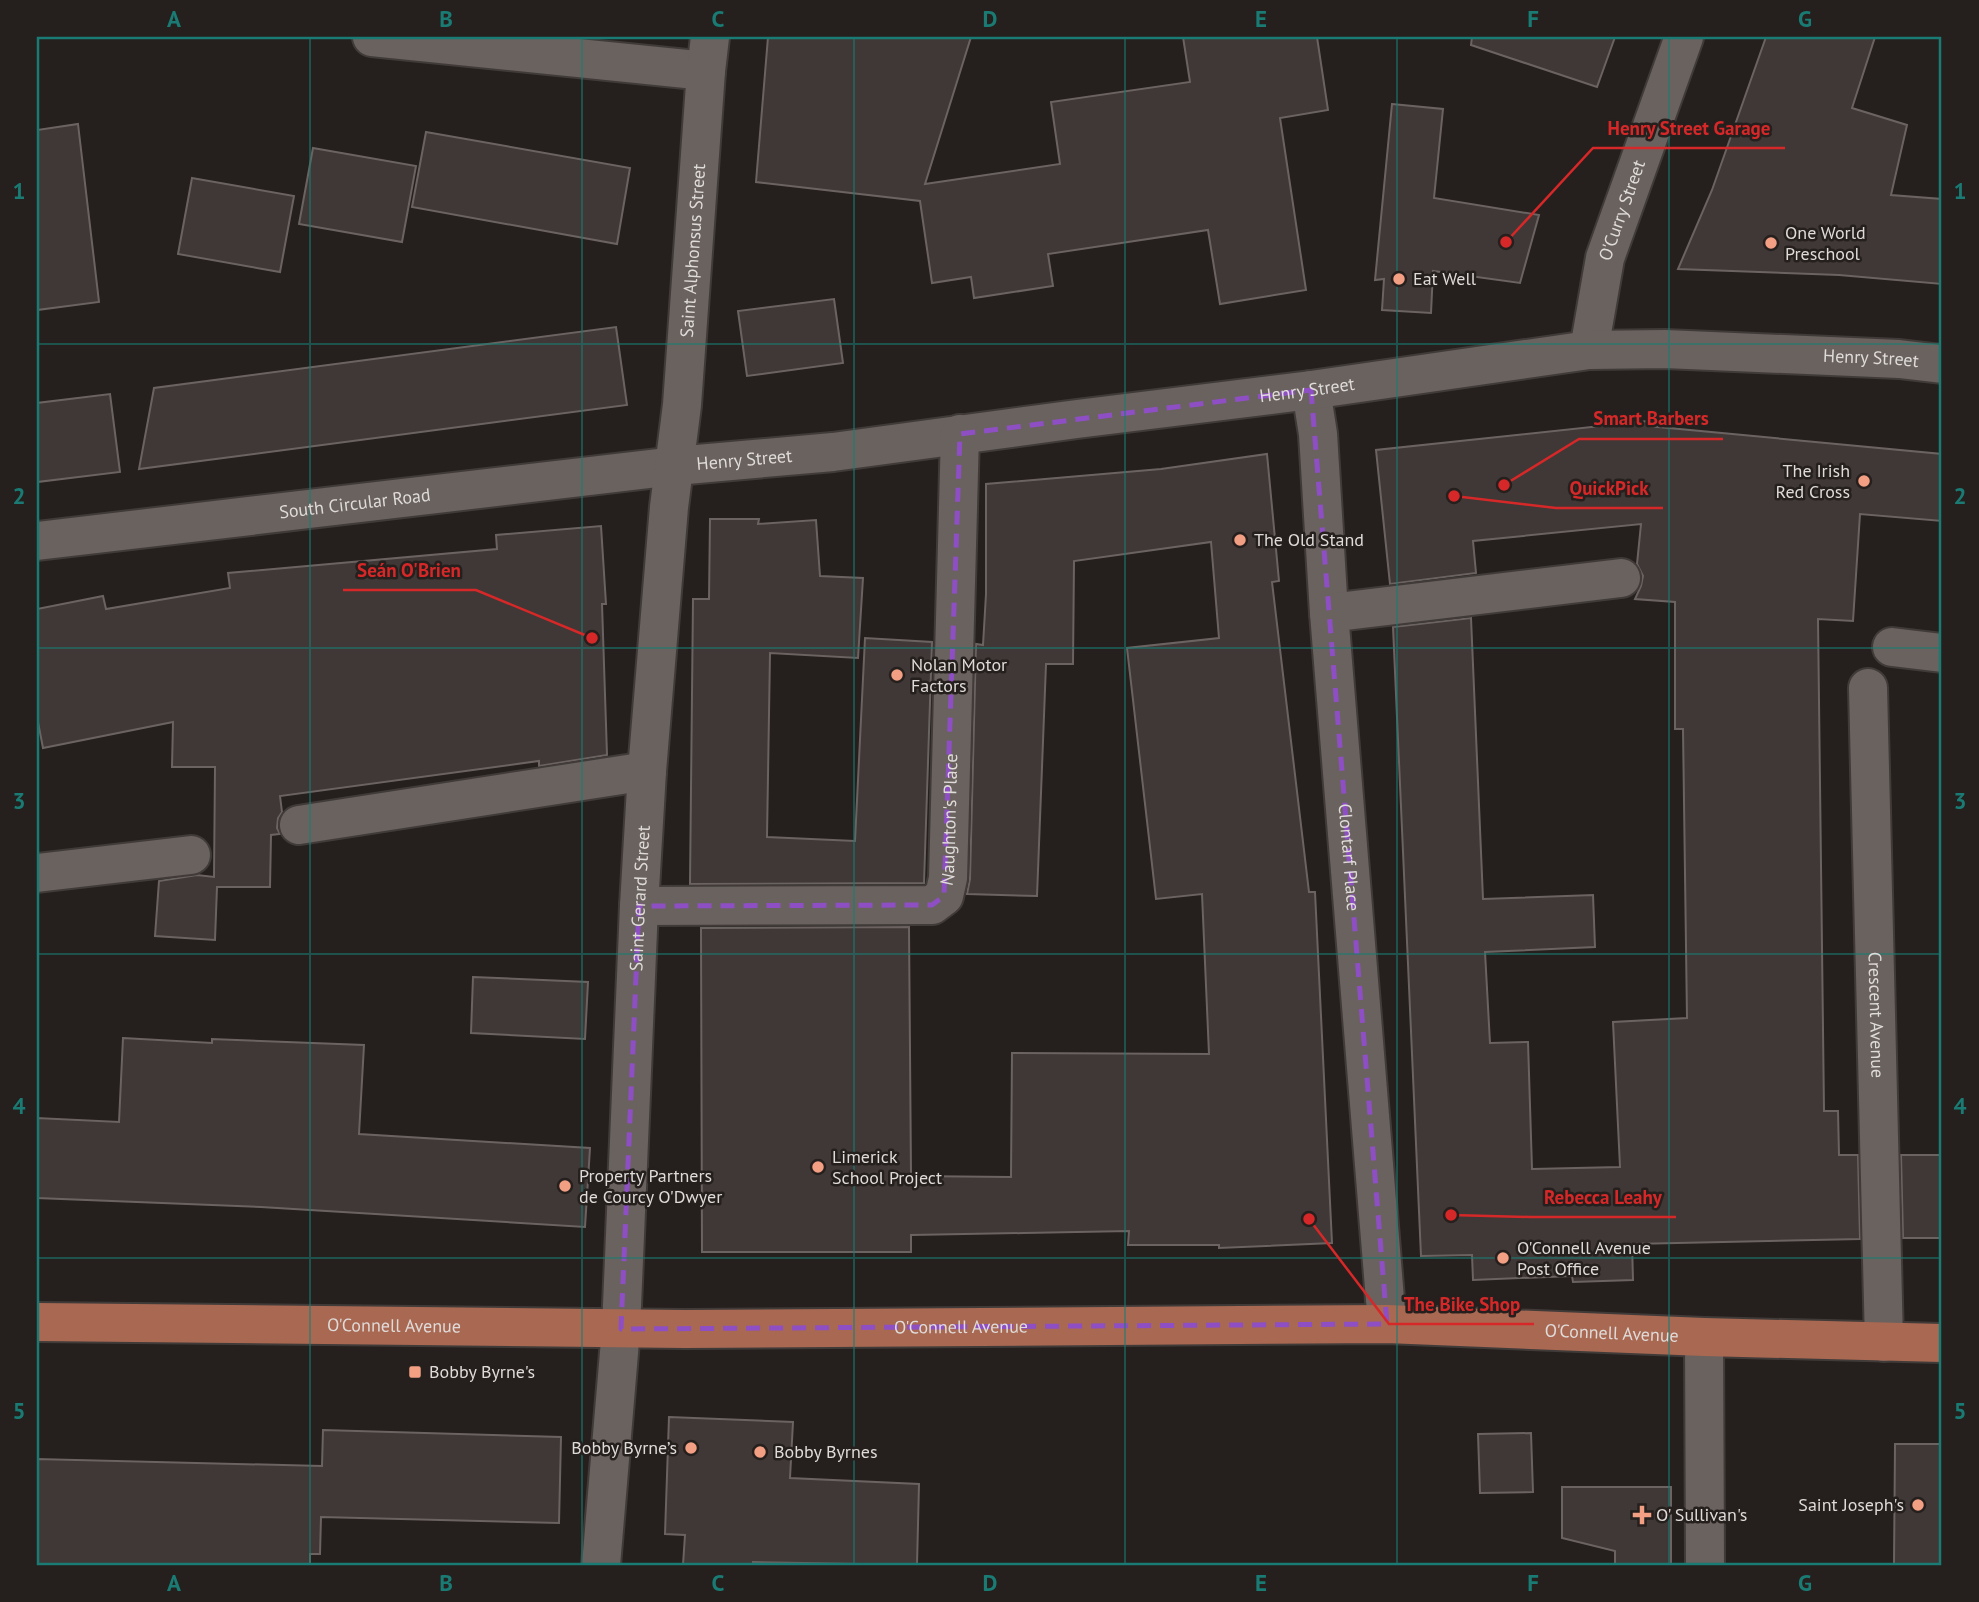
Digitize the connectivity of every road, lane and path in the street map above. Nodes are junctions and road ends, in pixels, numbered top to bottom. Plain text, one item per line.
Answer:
1 (372, 37) edge
2 (1684, 37) edge
3 (450, 41) edge
4 (708, 54) edge
5 (1589, 350) junction
6 (1942, 363) edge
7 (1311, 390) junction
8 (960, 434) junction
9 (675, 466) junction
10 (37, 541) edge
11 (1620, 578) dead end
12 (1329, 613) junction
13 (1892, 647) dead end
14 (1942, 653) edge
15 (1868, 688) dead end
16 (647, 771) junction
17 (299, 825) dead end
18 (191, 855) dead end
19 (37, 873) edge
20 (639, 906) junction
21 (37, 1322) edge
22 (1387, 1324) junction
23 (621, 1329) junction
24 (1704, 1337) junction
25 (1884, 1342) junction
26 (1942, 1343) edge
27 (600, 1565) edge
28 (1705, 1565) edge

1 - 3 street
2 - 5 street, O'Curry Street
3 - 4 street
4 - 9 street, Saint Alphonsus Street
5 - 6 street, Henry Street
5 - 7 street, Henry Street
7 - 8 street, Henry Street
7 - 12 street, Clontarf Place
8 - 9 street, Henry Street
8 - 20 street, Naughton's Place
9 - 10 street, South Circular Road
9 - 16 street, Saint Gerard Street
11 - 12 street
12 - 22 street, Clontarf Place
13 - 14 street
15 - 25 street, Crescent Avenue
16 - 17 street
16 - 20 street, Saint Gerard Street
18 - 19 street
20 - 23 street, Saint Gerard Street
21 - 23 main road, O'Connell Avenue
22 - 23 main road, O'Connell Avenue
22 - 24 main road, O'Connell Avenue
23 - 27 street, Saint Gerard Street
24 - 25 main road, O'Connell Avenue
24 - 28 street
25 - 26 main road, O'Connell Avenue

